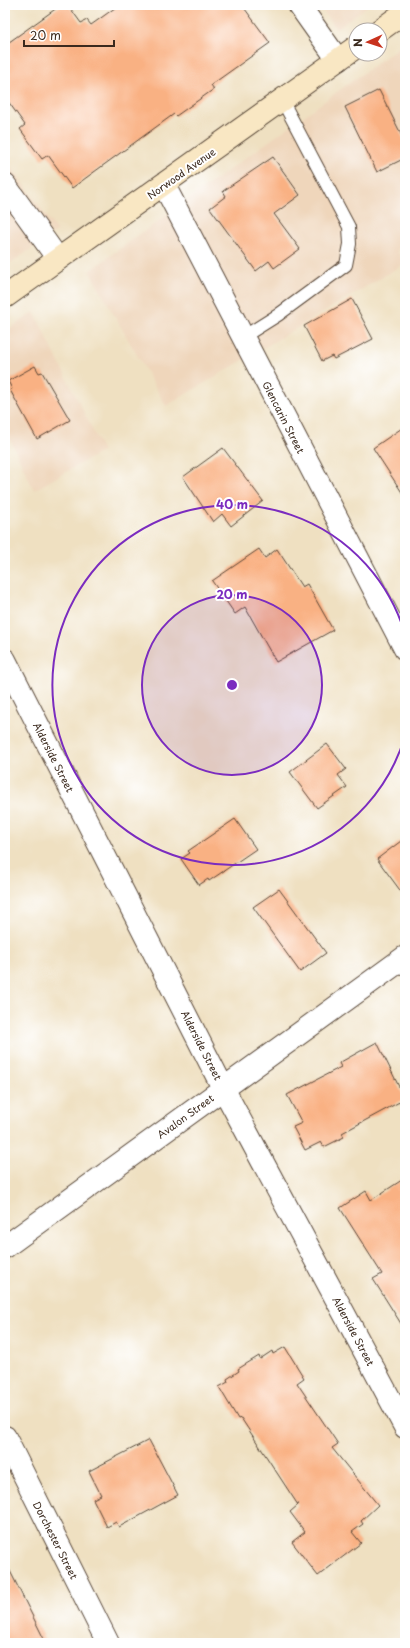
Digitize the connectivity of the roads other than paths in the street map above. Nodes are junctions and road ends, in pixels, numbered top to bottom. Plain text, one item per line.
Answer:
1 (299, 5) edge
2 (405, 12) edge
3 (388, 24) edge
4 (348, 53) edge
5 (338, 60) junction
6 (282, 100) junction
7 (5, 185) edge
8 (164, 185) junction
9 (58, 259) junction
10 (5, 298) edge
11 (242, 337) junction
12 (405, 649) edge
13 (5, 660) edge
14 (405, 957) edge
15 (224, 1088) junction
16 (5, 1246) edge
17 (405, 1427) edge
18 (5, 1437) edge
19 (108, 1643) edge

1 - 5 street
2 - 3 main road
4 - 5 main road, Norwood Avenue
5 - 6 main road, Norwood Avenue
6 - 8 main road, Norwood Avenue
6 - 11 lane
7 - 9 street
8 - 9 main road, Norwood Avenue
8 - 11 street, Glencarin Street
9 - 10 main road, Norwood Avenue
11 - 12 street, Glencarin Street
13 - 15 street, Alderside Street
14 - 15 street, Avalon Street
15 - 16 street, Avalon Street
15 - 17 street, Alderside Street
18 - 19 street, Dorchester Street

